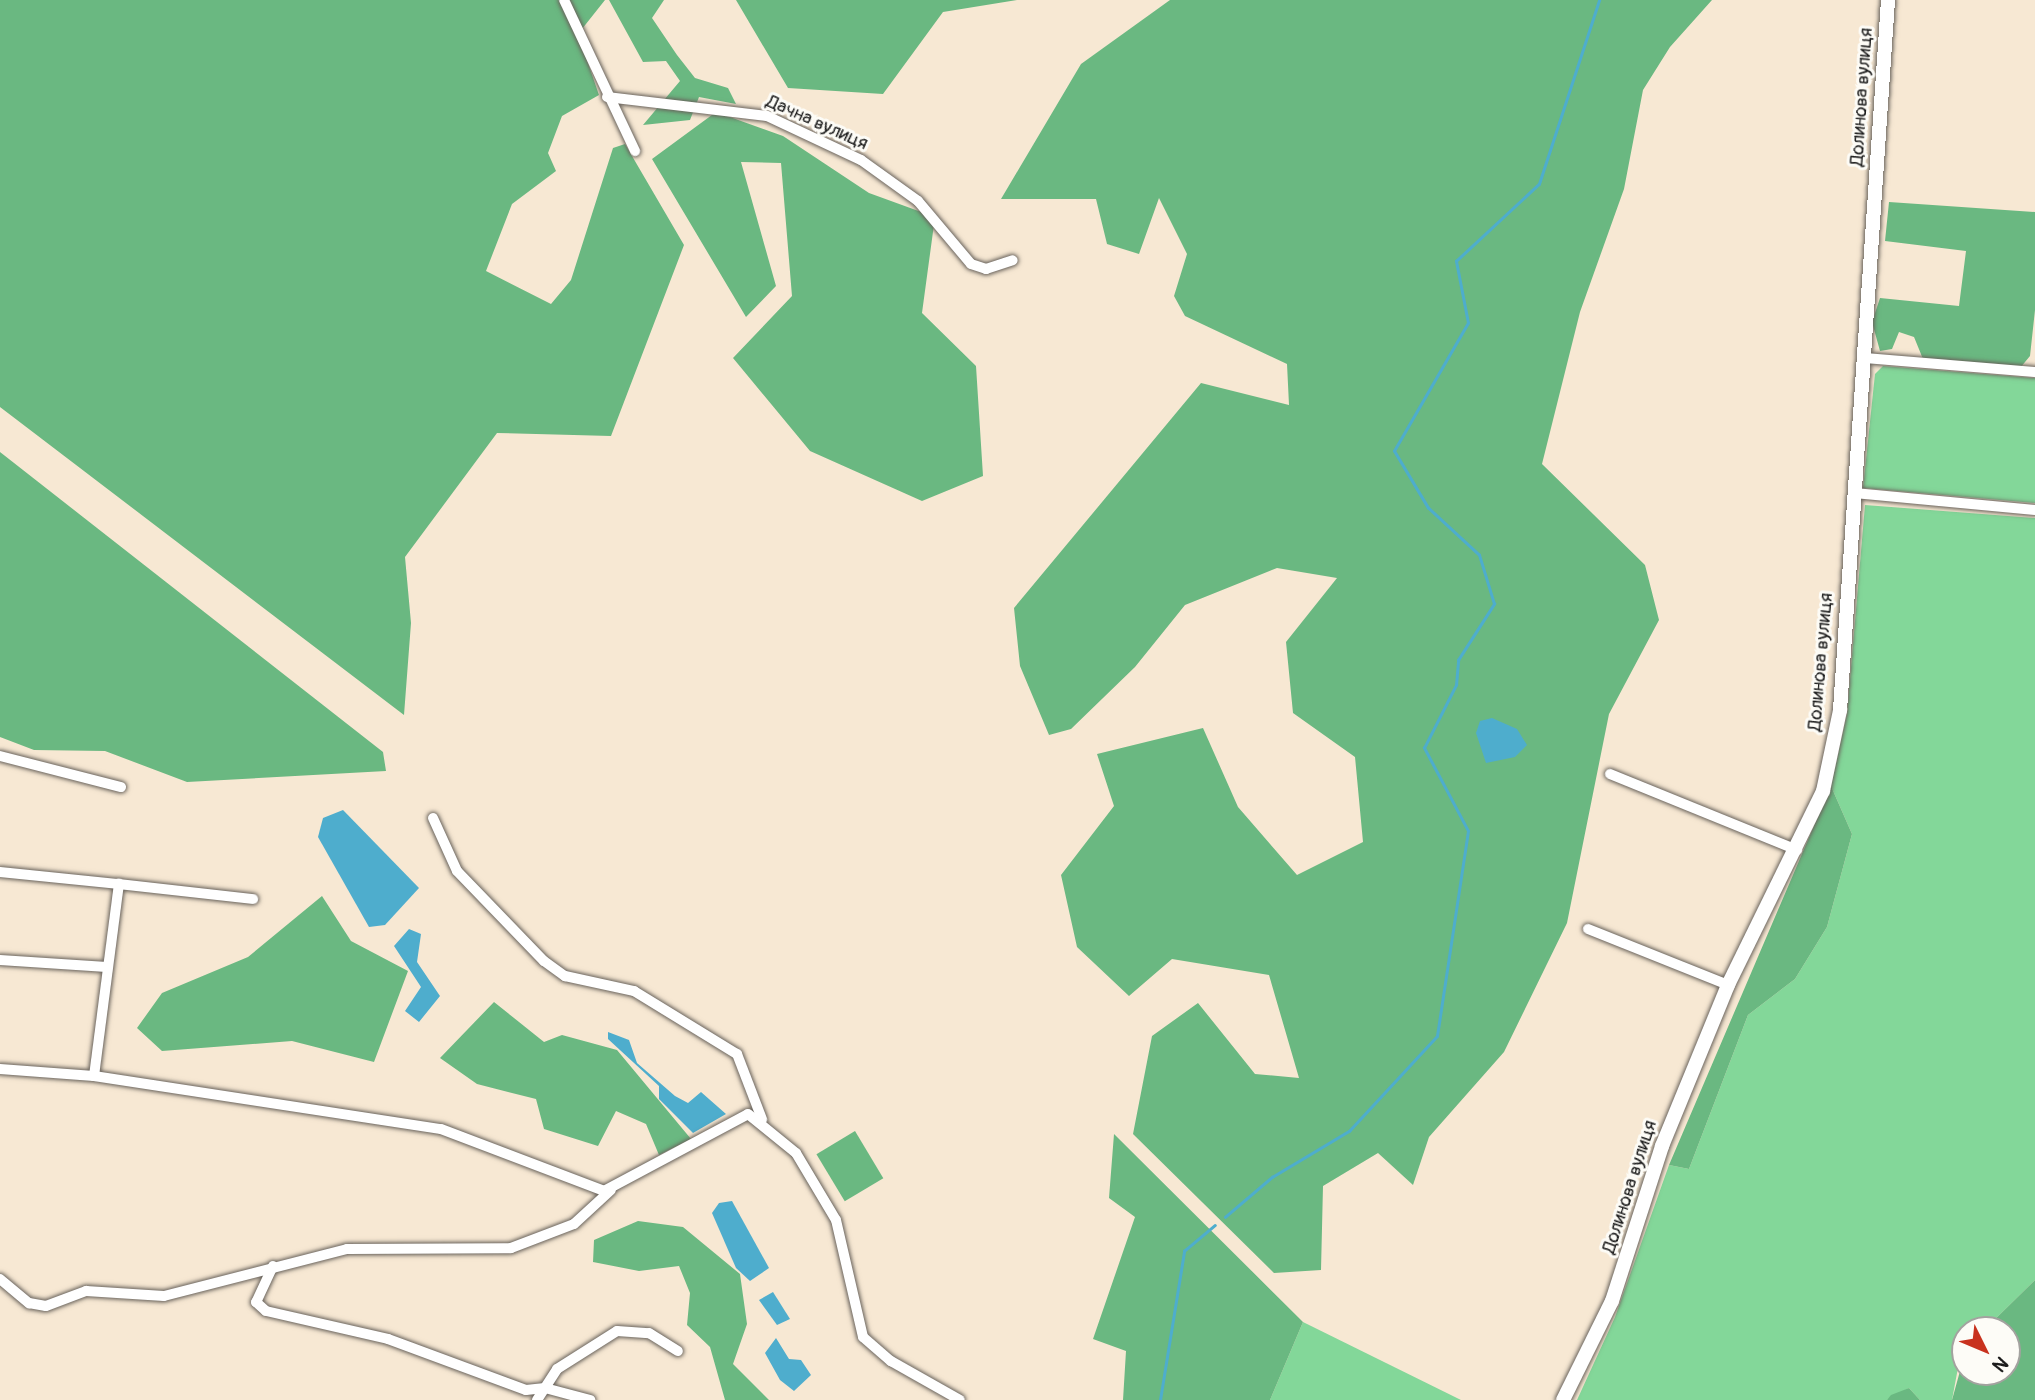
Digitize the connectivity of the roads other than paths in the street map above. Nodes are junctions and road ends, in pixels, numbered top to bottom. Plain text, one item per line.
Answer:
1 (564, 0) edge
2 (1888, 0) edge
3 (607, 97) junction
4 (635, 151) dead end
5 (1013, 260) dead end
6 (1864, 358) junction
7 (2035, 372) edge
8 (1854, 493) junction
9 (2035, 510) edge
10 (0, 756) edge
11 (1610, 774) dead end
12 (121, 787) dead end
13 (433, 818) dead end
14 (1797, 850) junction
15 (0, 872) edge
16 (119, 884) junction
17 (253, 899) dead end
18 (1588, 929) dead end
19 (0, 960) edge
20 (107, 967) junction
21 (1728, 985) junction
22 (0, 1069) edge
23 (94, 1076) junction
24 (762, 1119) junction
25 (615, 1186) junction
26 (273, 1266) junction
27 (0, 1279) edge
28 (678, 1351) dead end
29 (545, 1388) junction
30 (537, 1400) edge
31 (590, 1400) edge
32 (960, 1400) edge
33 (1563, 1400) edge

1 - 3 street
2 - 6 street, Долинова вулиця
3 - 4 street
3 - 5 street, Дачна вулиця
6 - 7 street
6 - 8 street, Долинова вулиця
8 - 9 street
8 - 14 street, Долинова вулиця
10 - 12 street
11 - 14 street
13 - 24 street
14 - 21 street, Долинова вулиця
15 - 16 street
16 - 17 street
16 - 20 street
18 - 21 street
19 - 20 street
20 - 23 street
21 - 33 street, Долинова вулиця
22 - 23 street
23 - 25 street
24 - 25 street
24 - 32 street
25 - 26 street
26 - 27 street
26 - 29 street
28 - 29 street
29 - 30 street
29 - 31 street

